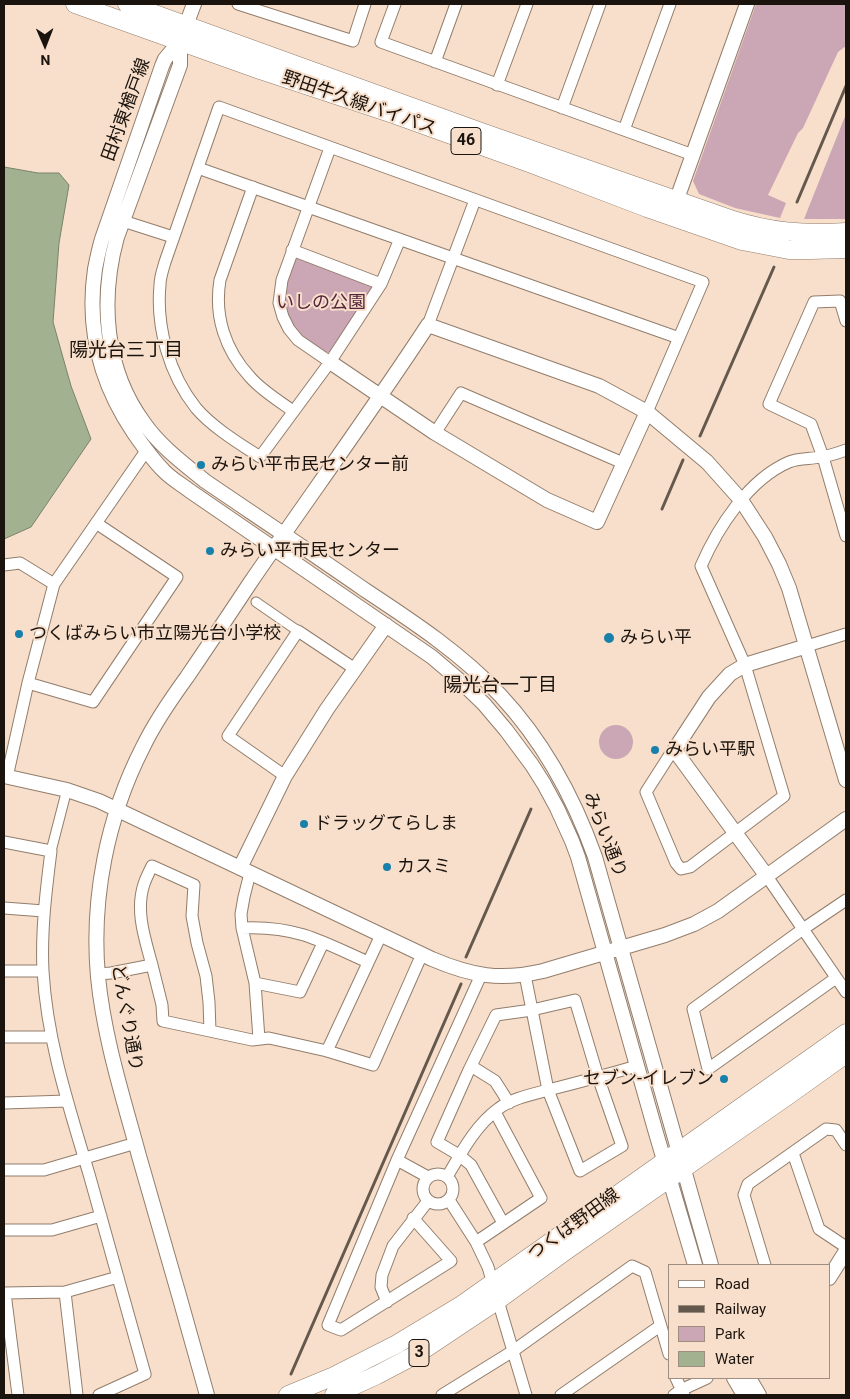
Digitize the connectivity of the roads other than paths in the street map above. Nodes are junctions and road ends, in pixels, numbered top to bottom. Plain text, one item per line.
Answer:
1 (74, 4) edge
2 (127, 4) edge
3 (194, 4) edge
4 (238, 4) edge
5 (365, 4) edge
6 (395, 4) edge
7 (456, 4) edge
8 (527, 4) edge
9 (600, 4) edge
10 (670, 4) edge
11 (747, 4) edge
12 (183, 33) junction
13 (435, 62) junction
14 (497, 85) junction
15 (562, 108) junction
16 (624, 130) junction
17 (330, 148) junction
18 (693, 155) junction
19 (198, 168) junction
20 (253, 187) junction
21 (475, 200) junction
22 (308, 206) junction
23 (674, 208) junction
24 (123, 221) junction
25 (846, 232) edge
26 (173, 237) junction
27 (400, 239) junction
28 (846, 248) edge
29 (292, 250) junction
30 (453, 259) junction
31 (381, 284) junction
32 (846, 321) edge
33 (428, 325) junction
34 (679, 338) junction
35 (330, 362) junction
36 (381, 397) junction
37 (293, 411) junction
38 (646, 412) junction
39 (435, 433) junction
40 (846, 450) edge
41 (146, 451) junction
42 (823, 457) junction
43 (623, 463) junction
44 (741, 500) junction
45 (96, 523) junction
46 (284, 535) junction
47 (846, 536) edge
48 (274, 548) junction
49 (4, 565) edge
50 (54, 584) junction
51 (256, 602) dead end
52 (386, 625) junction
53 (298, 631) junction
54 (846, 634) edge
55 (807, 646) junction
56 (745, 665) junction
57 (355, 669) junction
58 (28, 684) junction
59 (675, 751) junction
60 (5, 776) edge
61 (285, 776) junction
62 (846, 780) edge
63 (65, 797) dead end
64 (117, 810) junction
65 (846, 819) edge
66 (735, 833) junction
67 (4, 842) edge
68 (51, 851) junction
69 (245, 871) junction
70 (766, 876) junction
71 (846, 900) edge
72 (4, 908) edge
73 (44, 911) junction
74 (242, 928) junction
75 (803, 929) junction
76 (381, 935) junction
77 (323, 943) junction
78 (622, 948) junction
79 (605, 953) junction
80 (422, 954) junction
81 (368, 962) junction
82 (152, 965) junction
83 (4, 971) edge
84 (43, 971) junction
85 (98, 974) junction
86 (481, 975) junction
87 (526, 975) junction
88 (836, 978) junction
89 (255, 983) junction
90 (846, 992) edge
91 (532, 1010) junction
92 (210, 1031) junction
93 (846, 1032) edge
94 (4, 1037) edge
95 (50, 1037) junction
96 (259, 1039) junction
97 (327, 1052) junction
98 (846, 1054) edge
99 (471, 1066) junction
100 (637, 1066) junction
101 (598, 1077) junction
102 (548, 1090) junction
103 (67, 1101) junction
104 (4, 1103) edge
105 (509, 1103) junction
106 (495, 1112) junction
107 (136, 1143) junction
108 (846, 1145) edge
109 (679, 1150) junction
110 (793, 1153) junction
111 (460, 1155) junction
112 (84, 1158) junction
113 (397, 1160) junction
114 (664, 1161) junction
115 (684, 1168) junction
116 (4, 1170) edge
117 (428, 1177) junction
118 (447, 1177) junction
119 (669, 1179) junction
120 (449, 1200) junction
121 (428, 1201) junction
122 (101, 1216) junction
123 (413, 1218) junction
124 (503, 1223) junction
125 (4, 1230) edge
126 (476, 1242) junction
127 (846, 1249) edge
128 (695, 1264) edge
129 (711, 1264) edge
130 (765, 1264) edge
131 (830, 1276) edge
132 (118, 1277) junction
133 (493, 1284) junction
134 (65, 1292) junction
135 (4, 1293) edge
136 (498, 1300) junction
137 (387, 1302) junction
138 (660, 1326) junction
139 (513, 1351) junction
140 (668, 1351) edge
141 (676, 1379) edge
142 (705, 1379) edge
143 (735, 1379) edge
144 (750, 1379) edge
145 (459, 1391) edge
146 (680, 1394) edge
147 (18, 1395) edge
148 (77, 1395) edge
149 (99, 1395) edge
150 (207, 1395) edge
151 (288, 1395) edge
152 (334, 1395) edge
153 (442, 1395) edge
154 (526, 1395) edge
155 (561, 1395) edge
156 (744, 1395) edge
157 (759, 1395) edge

1 - 12 main road, 野田牛久線バイパス / 46
2 - 12 main road, 野田牛久線バイパス / 46
3 - 12 street
4 - 5 street
6 - 13 street
7 - 13 street
8 - 14 street
9 - 15 street
10 - 16 street
11 - 18 street
12 - 23 main road, 野田牛久線バイパス / 46
12 - 24 street, 田村東楢戸線
12 - 41 street, 田村東楢戸線
13 - 14 street
14 - 15 street
15 - 16 street
16 - 18 street
17 - 19 street
17 - 21 street
17 - 22 street
18 - 23 street
19 - 20 street
19 - 26 street
20 - 22 street
20 - 37 street
21 - 30 street
21 - 34 street
22 - 27 street
22 - 29 street
23 - 25 main road, 野田牛久線バイパス / 46
23 - 28 main road, 野田牛久線バイパス / 46
24 - 26 street
24 - 46 street, 田村東楢戸線
26 - 37 street
27 - 30 street
27 - 31 street
29 - 31 street
29 - 35 street
30 - 33 street
30 - 34 street
31 - 35 street
32 - 42 street
33 - 36 street, どんぐり通り
33 - 38 street
34 - 38 street
35 - 36 street
35 - 37 street
36 - 39 street
36 - 46 street, どんぐり通り
38 - 43 street
38 - 44 street
39 - 43 street
39 - 43 street
40 - 42 street
41 - 45 street
41 - 48 street, 田村東楢戸線
42 - 44 street
42 - 47 street
44 - 55 street
44 - 56 street
45 - 50 street
45 - 58 street
46 - 48 street, どんぐり通り
46 - 78 street, みらい通り
48 - 52 street, みらい通り
48 - 64 street, どんぐり通り
49 - 50 street
50 - 58 street
51 - 53 street
52 - 57 street
52 - 79 street, みらい通り
53 - 57 street
53 - 61 street
54 - 55 street
55 - 56 street
55 - 62 street
56 - 59 street
56 - 66 street
57 - 61 street
58 - 60 street
59 - 66 street
59 - 66 street
60 - 64 street
61 - 69 street
63 - 68 street
64 - 69 street
64 - 85 street, どんぐり通り
65 - 70 street
66 - 70 street
67 - 68 street
68 - 73 street
69 - 74 street
69 - 76 street
70 - 75 street
70 - 78 street
71 - 75 street
72 - 73 street
73 - 84 street
74 - 77 street
74 - 89 street
75 - 88 street
75 - 88 street
76 - 80 street
76 - 81 street
77 - 81 street
77 - 89 street
78 - 79 street
78 - 109 street, みらい通り
79 - 87 street
79 - 100 street, みらい通り
80 - 86 street
80 - 97 street
81 - 97 street
82 - 85 street
82 - 92 street
82 - 92 street
83 - 84 street
84 - 95 street
85 - 107 street, どんぐり通り
86 - 87 street
86 - 113 street
87 - 91 street
88 - 90 street
89 - 96 street
91 - 99 street
91 - 101 street
91 - 102 street
92 - 96 street
93 - 109 main road, つくば野田線 / 3
94 - 95 street
95 - 103 street
96 - 97 street
98 - 115 main road, つくば野田線 / 3
99 - 105 street
99 - 111 street
100 - 101 street
100 - 114 street, みらい通り
101 - 102 street
101 - 102 street
102 - 105 street
103 - 104 street
103 - 112 street
105 - 106 street
106 - 111 street
106 - 124 street
107 - 112 street
107 - 150 street, どんぐり通り
108 - 110 street
109 - 114 main road, つくば野田線 / 3
109 - 115 street, みらい通り
110 - 127 street
110 - 130 street
111 - 118 street
111 - 124 street
112 - 116 street
112 - 122 street
113 - 117 street
113 - 137 street
114 - 119 street, みらい通り
114 - 133 main road, つくば野田線 / 3
115 - 119 main road, つくば野田線 / 3
115 - 129 street, みらい通り
117 - 118 street
117 - 121 street
118 - 120 street
119 - 128 street, みらい通り
119 - 136 main road, つくば野田線 / 3
120 - 121 street
120 - 126 street
121 - 123 street
122 - 125 street
122 - 132 street
123 - 137 street
123 - 137 street
124 - 126 street
126 - 133 street
127 - 131 street
132 - 134 street
132 - 149 street
133 - 136 street
133 - 151 main road, つくば野田線 / 3
134 - 135 street
134 - 148 street
135 - 147 street
136 - 139 street
136 - 152 main road, つくば野田線 / 3
138 - 139 street
138 - 140 street
138 - 155 street
139 - 145 street
139 - 154 street
141 - 146 street
142 - 146 street
143 - 156 street
144 - 157 street
145 - 153 street

